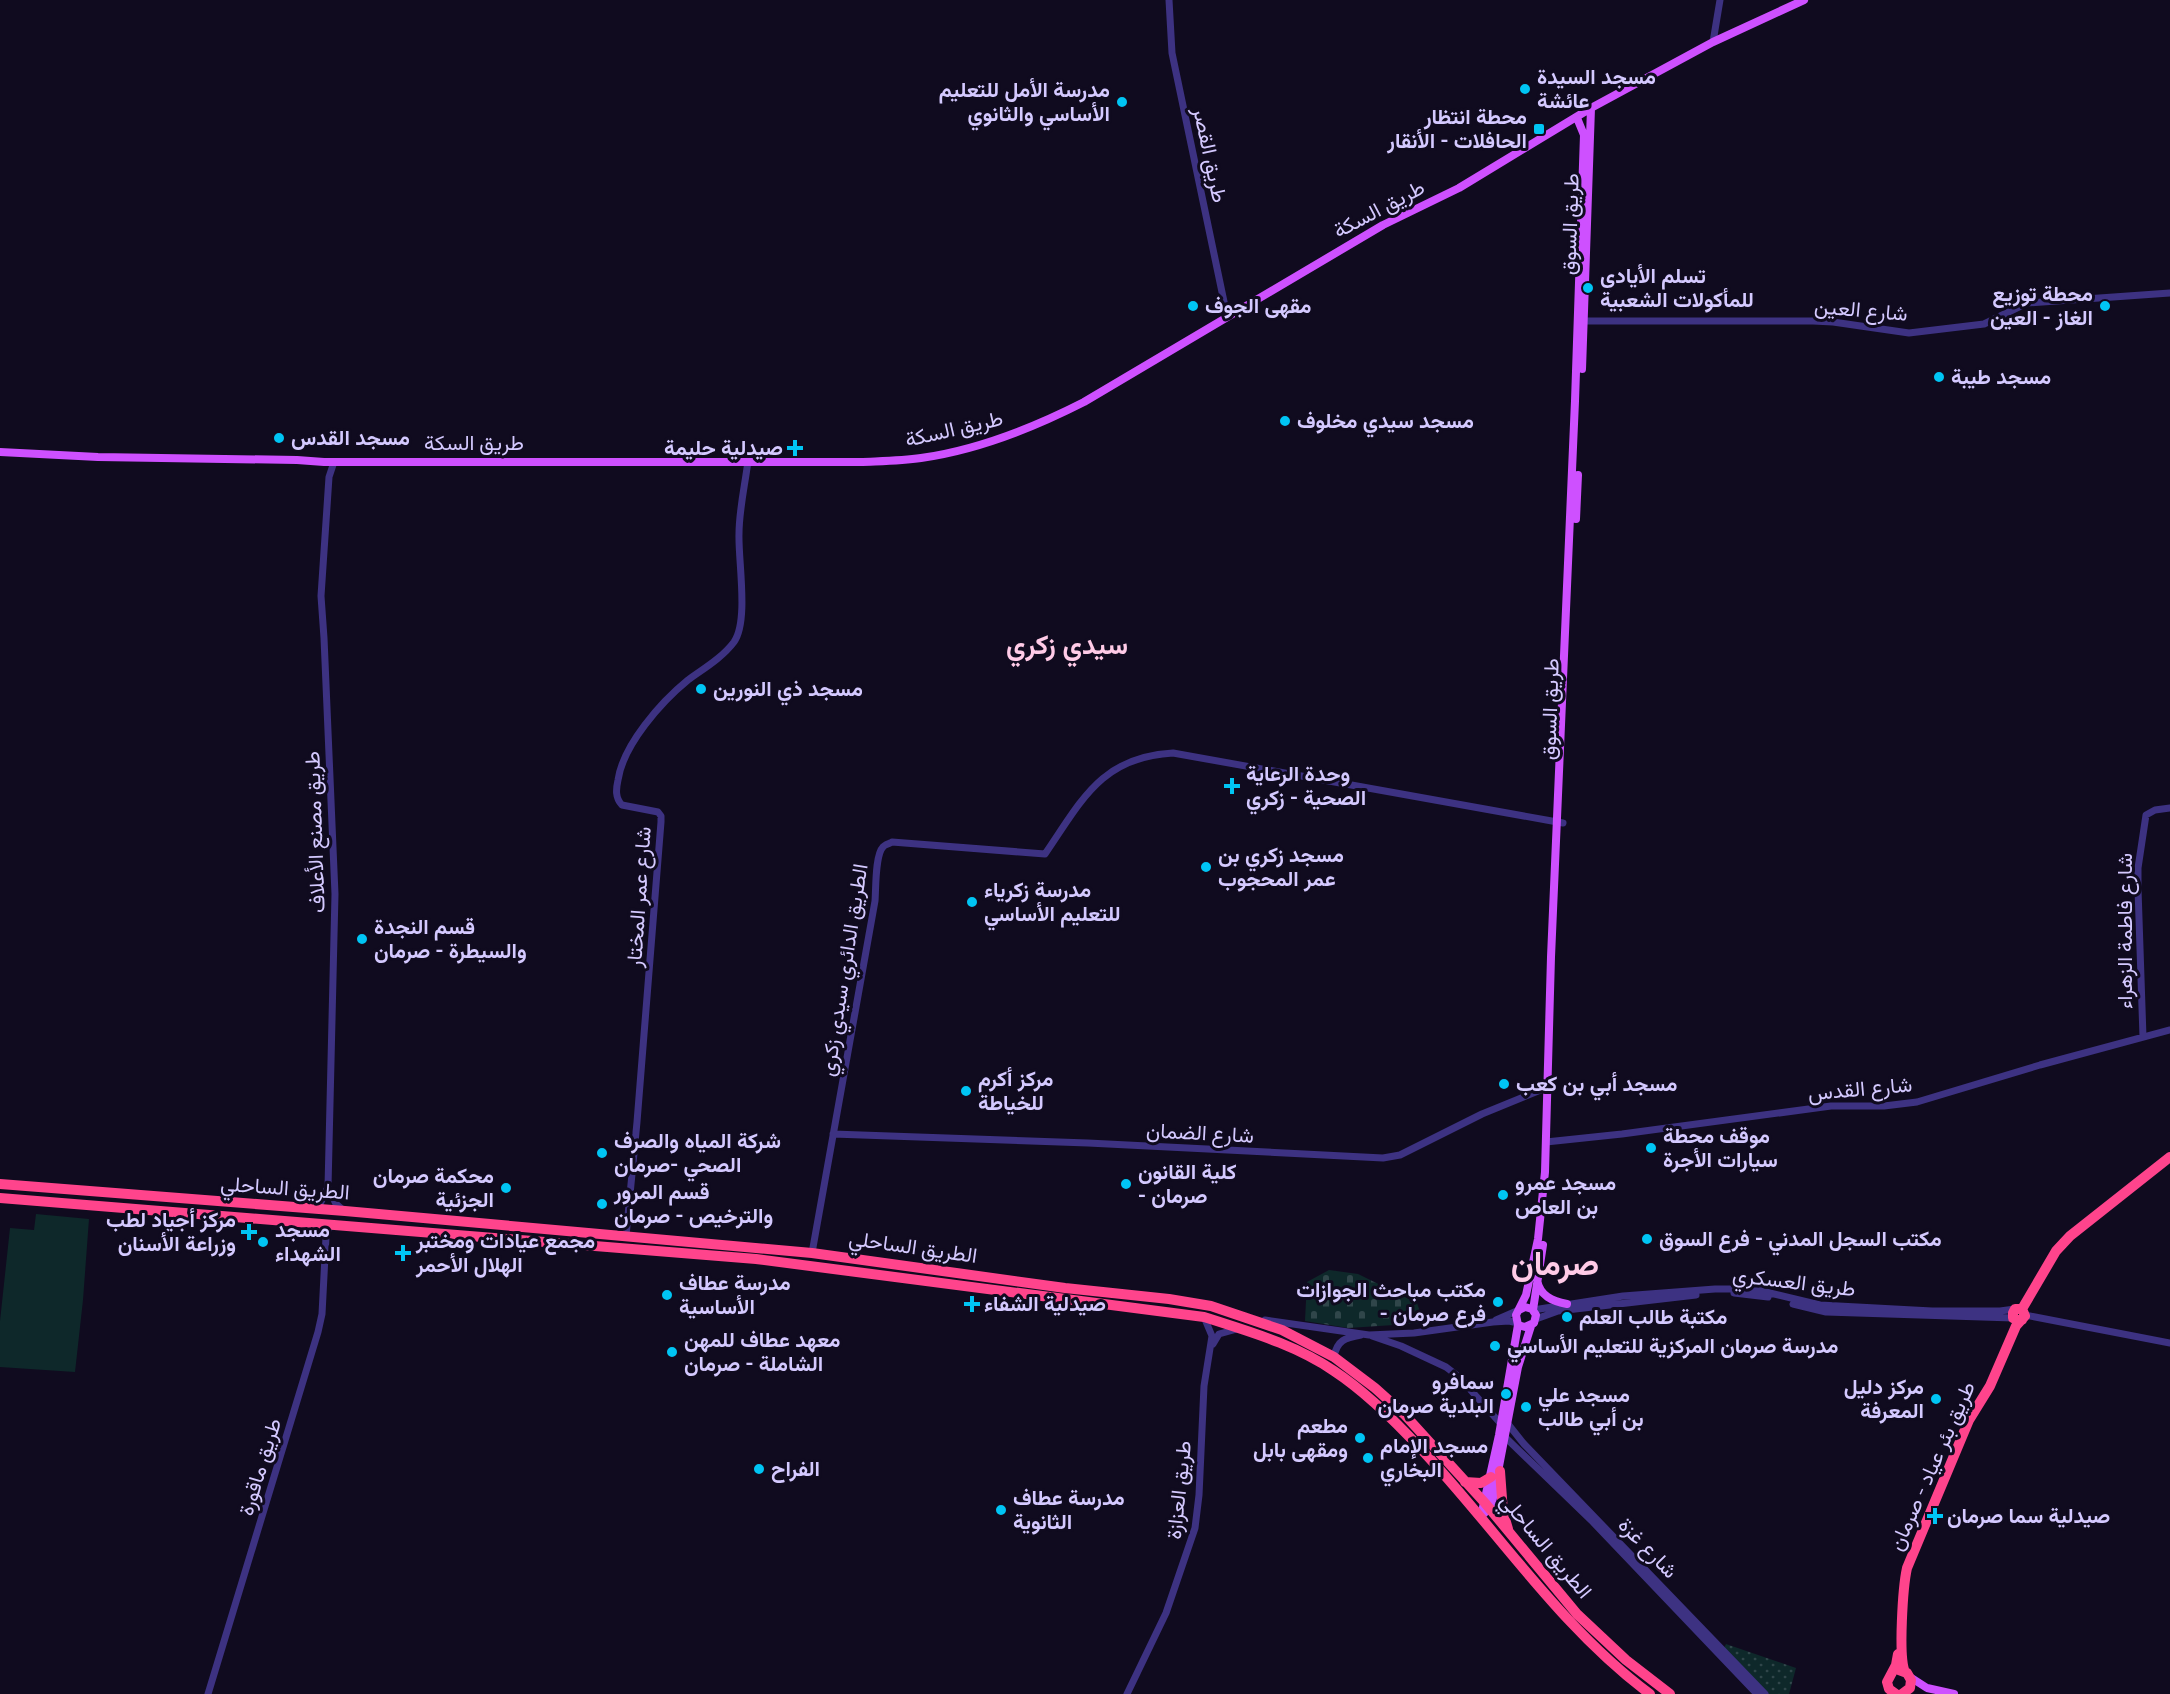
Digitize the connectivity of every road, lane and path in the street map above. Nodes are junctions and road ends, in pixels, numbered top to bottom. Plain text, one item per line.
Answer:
1 (1169, 0) edge
2 (1720, 0) edge
3 (1804, 0) edge
4 (1713, 42) junction
5 (1592, 108) junction
6 (1577, 118) junction
7 (2170, 293) edge
8 (1227, 316) junction
9 (1582, 321) junction
10 (0, 452) edge
11 (748, 461) junction
12 (329, 462) junction
13 (2170, 808) edge
14 (1561, 823) junction
15 (2170, 1030) edge
16 (2143, 1037) junction
17 (1548, 1084) junction
18 (1534, 1092) junction
19 (1547, 1101) junction
20 (833, 1134) junction
21 (1548, 1142) junction
22 (2170, 1157) edge
23 (0, 1184) edge
24 (328, 1187) junction
25 (0, 1198) edge
26 (308, 1209) junction
27 (345, 1211) junction
28 (314, 1224) junction
29 (332, 1225) junction
30 (626, 1236) junction
31 (325, 1246) junction
32 (812, 1253) junction
33 (944, 1270) junction
34 (1537, 1279) junction
35 (943, 1282) junction
36 (1567, 1304) junction
37 (1519, 1310) junction
38 (2019, 1314) junction
39 (1204, 1317) junction
40 (1248, 1317) junction
41 (1533, 1318) junction
42 (1493, 1322) junction
43 (1518, 1324) junction
44 (1242, 1328) junction
45 (1368, 1334) junction
46 (2170, 1343) edge
47 (1211, 1349) junction
48 (1334, 1357) junction
49 (1504, 1424) junction
50 (1502, 1436) junction
51 (1495, 1474) junction
52 (1465, 1482) junction
53 (1485, 1509) junction
54 (1509, 1532) junction
55 (1554, 1598) junction
56 (1893, 1672) junction
57 (1908, 1675) junction
58 (1927, 1688) junction
59 (1898, 1693) edge
60 (208, 1694) edge
61 (1127, 1694) edge
62 (1650, 1694) edge
63 (1670, 1694) edge
64 (1757, 1694) edge
65 (1765, 1694) edge
66 (1954, 1694) edge

1 - 8 street, طريق القصر
2 - 4 street
3 - 4 main road, طريق السكة
4 - 5 main road, طريق السكة
5 - 6 main road, طريق السكة
5 - 9 main road, طريق السوق
6 - 8 main road, طريق السكة
6 - 9 main road, طريق السوق
7 - 9 street, شارع العين
8 - 11 main road, طريق السكة
9 - 14 main road, طريق السوق
10 - 12 main road, طريق السكة
11 - 12 main road, طريق السكة
11 - 30 street, شارع عمر المختار
12 - 24 street, طريق مصنع الأعلاف
13 - 16 street, شارع فاطمة الزهراء
14 - 17 main road, طريق السوق
14 - 20 street, الطريق الدائري سيدي زكري
14 - 21 main road, طريق السوق
15 - 16 street, شارع القدس
16 - 21 street, شارع القدس
17 - 18 street, شارع الضمان
17 - 19 main road, طريق السوق
18 - 19 street
18 - 20 street, شارع الضمان
19 - 21 main road, طريق السوق
20 - 32 street, الطريق الدائري سيدي زكري
21 - 34 main road, طريق السوق
21 - 37 main road, طريق السوق
22 - 38 highway, طريق بئر عياد - صرمان
23 - 26 highway, الطريق الساحلي
24 - 26 street
24 - 27 street
25 - 28 highway, الطريق الساحلي
26 - 27 highway, الطريق الساحلي
27 - 30 highway, الطريق الساحلي
28 - 29 highway, الطريق الساحلي
28 - 31 street, طريق ماقورة
29 - 31 street, طريق ماقورة
29 - 35 highway, الطريق الساحلي
30 - 32 highway, الطريق الساحلي
31 - 60 street, طريق ماقورة
32 - 33 highway, الطريق الساحلي
33 - 35 highway
33 - 40 highway, الطريق الساحلي
34 - 36 main road
34 - 41 main road, طريق السوق
35 - 39 highway, الطريق الساحلي
36 - 38 street, طريق العسكري
36 - 41 street, طريق العسكري
37 - 41 main road
37 - 42 street
37 - 43 main road
38 - 41 street, طريق العسكري
38 - 46 street
38 - 56 highway, طريق بئر عياد - صرمان
38 - 57 highway, طريق بئر عياد - صرمان
39 - 44 highway, الطريق الساحلي
39 - 47 street, طريق العزازة
40 - 45 street
40 - 48 highway, الطريق الساحلي
41 - 43 main road
41 - 49 main road, طريق السوق
42 - 43 street
42 - 45 street
43 - 49 main road, طريق السوق
44 - 47 street
44 - 53 highway, الطريق الساحلي
45 - 48 street
45 - 49 street, شارع غزة
47 - 61 street, طريق العزازة
48 - 52 highway, الطريق الساحلي
49 - 50 main road, طريق السوق
49 - 65 street, شارع غزة
50 - 51 main road, طريق السوق
50 - 64 street, شارع غزة
51 - 52 highway
51 - 53 main road, طريق السوق
51 - 54 highway
52 - 53 highway, الطريق الساحلي
53 - 54 highway, الطريق الساحلي
53 - 55 highway, الطريق الساحلي
54 - 55 highway, الطريق الساحلي
55 - 62 highway, الطريق الساحلي
55 - 63 highway, الطريق الساحلي
56 - 57 highway
56 - 59 highway
57 - 58 main road
57 - 59 highway
58 - 59 main road
58 - 66 main road

